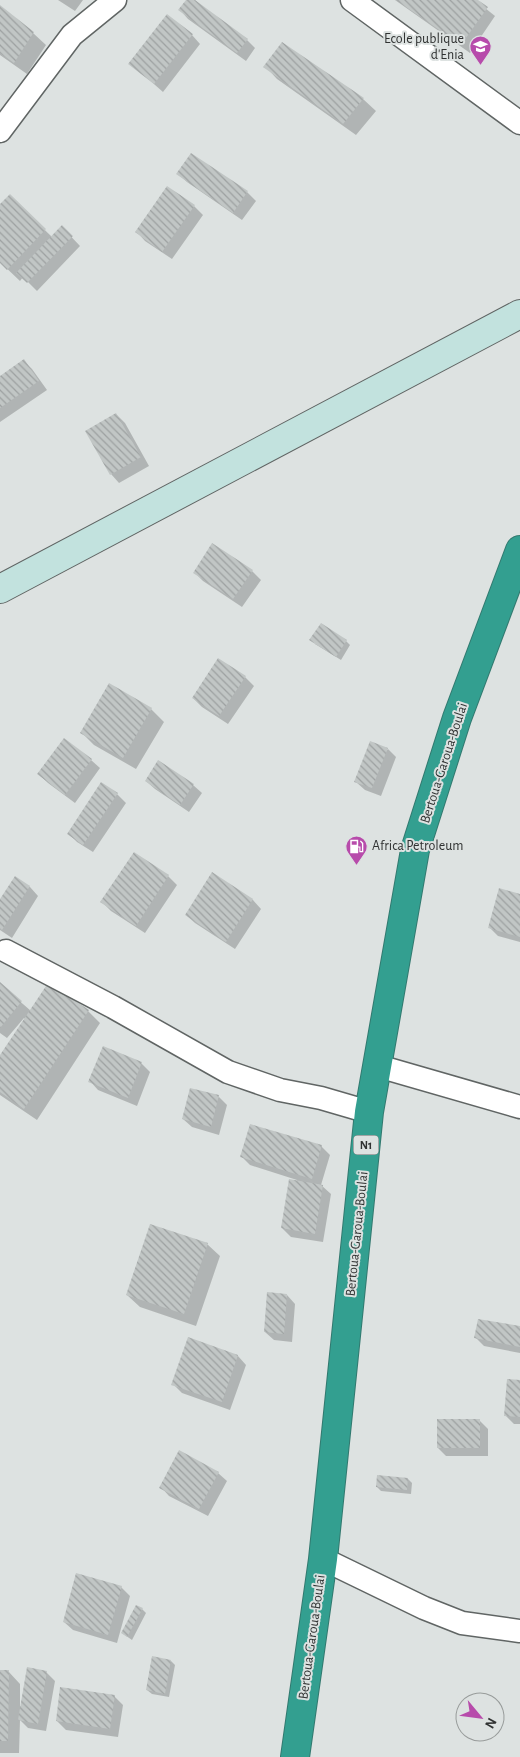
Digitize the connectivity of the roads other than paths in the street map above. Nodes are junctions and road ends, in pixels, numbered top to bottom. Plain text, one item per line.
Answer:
1 (115, 0) edge
2 (352, 0) edge
3 (520, 124) edge
4 (0, 131) edge
5 (520, 314) edge
6 (520, 550) edge
7 (0, 589) edge
8 (6, 950) dead end
9 (378, 1066) junction
10 (520, 1107) edge
11 (369, 1112) junction
12 (323, 1559) junction
13 (520, 1631) edge
14 (295, 1757) edge

1 - 4 street
2 - 3 street
5 - 7 street
6 - 9 highway, Bertoua-Garoua-Boulai / N1
8 - 11 street
9 - 10 street
9 - 11 highway, Bertoua-Garoua-Boulai / N1
11 - 12 highway, Bertoua-Garoua-Boulai / N1
12 - 13 street
12 - 14 highway, Bertoua-Garoua-Boulai / N1

